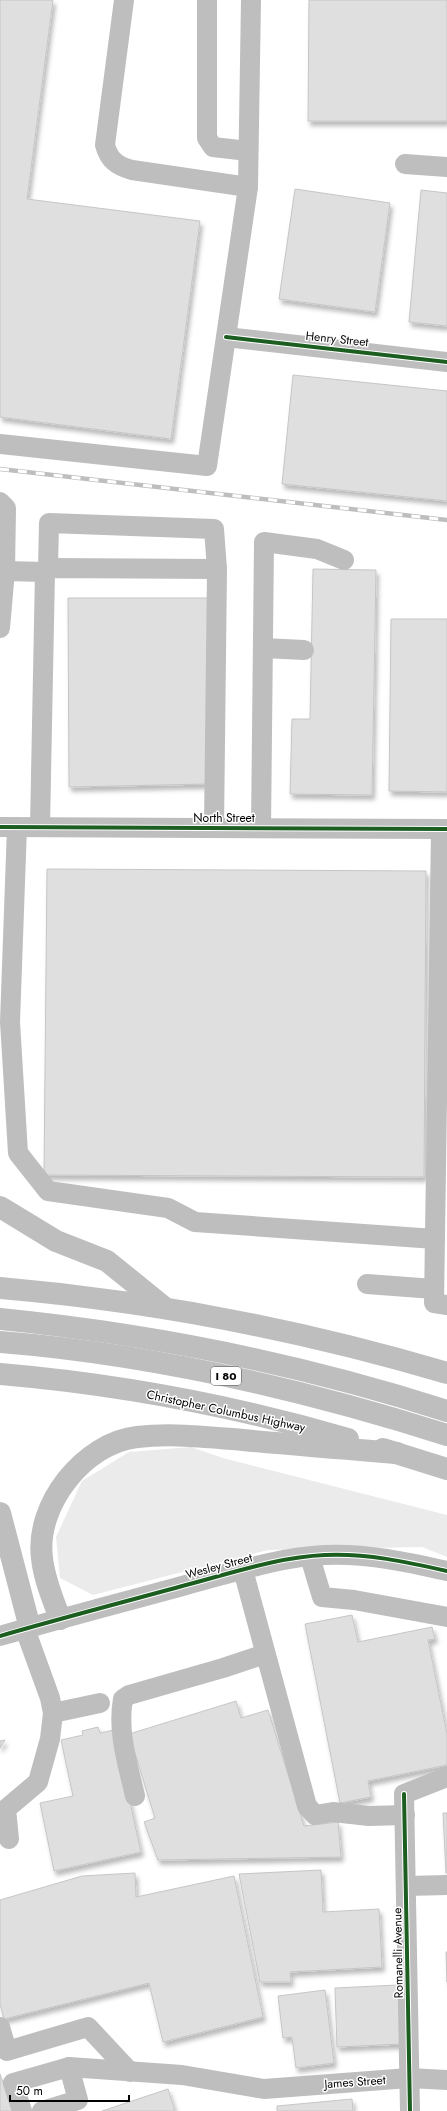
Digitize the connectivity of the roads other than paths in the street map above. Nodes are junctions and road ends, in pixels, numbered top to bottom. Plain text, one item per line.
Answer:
1 (124, 0) edge
2 (207, 0) edge
3 (251, 0) edge
4 (248, 151) junction
5 (405, 164) dead end
6 (447, 166) edge
7 (248, 187) junction
8 (226, 337) junction
9 (447, 362) edge
10 (0, 444) edge
11 (0, 502) edge
12 (344, 560) dead end
13 (217, 569) junction
14 (47, 570) junction
15 (5, 571) junction
16 (0, 628) edge
17 (263, 648) junction
18 (304, 650) dead end
19 (8, 827) edge
20 (40, 827) junction
21 (214, 828) junction
22 (261, 828) junction
23 (444, 829) edge
24 (0, 1207) edge
25 (435, 1239) junction
26 (367, 1284) dead end
27 (0, 1288) edge
28 (434, 1289) junction
29 (447, 1305) edge
30 (166, 1308) junction
31 (0, 1319) edge
32 (0, 1342) edge
33 (447, 1373) edge
34 (0, 1374) edge
35 (447, 1411) edge
36 (447, 1435) edge
37 (397, 1453) junction
38 (447, 1469) edge
39 (0, 1513) edge
40 (310, 1557) junction
41 (243, 1570) junction
42 (447, 1571) edge
43 (447, 1617) edge
44 (60, 1619) junction
45 (28, 1628) junction
46 (0, 1636) edge
47 (265, 1654) junction
48 (100, 1703) dead end
49 (52, 1713) junction
50 (447, 1777) edge
51 (136, 1796) dead end
52 (405, 1816) junction
53 (9, 1839) dead end
54 (447, 1885) edge
55 (407, 1886) junction
56 (0, 2027) edge
57 (69, 2067) junction
58 (130, 2072) junction
59 (409, 2078) junction
60 (447, 2080) edge
61 (22, 2111) edge
62 (42, 2111) edge
63 (410, 2111) edge

1 - 7 street
2 - 4 street
3 - 4 street
4 - 7 street
5 - 6 street
7 - 8 street
8 - 9 street, Henry Street
8 - 10 street
11 - 15 street
12 - 17 street
13 - 14 street
13 - 14 street
13 - 21 street
14 - 15 street
14 - 20 street
15 - 16 street
17 - 18 street
17 - 22 street
19 - 20 street, North Street
19 - 25 street
20 - 21 street, North Street
21 - 22 street, North Street
22 - 23 street, North Street
23 - 25 street
24 - 30 highway
25 - 28 street
26 - 28 street
27 - 30 highway
28 - 29 street
30 - 33 highway
31 - 35 highway, I 80
32 - 36 highway, I 80
34 - 37 highway, Christopher Columbus Highway
37 - 38 highway, Christopher Columbus Highway
37 - 44 highway
39 - 45 highway
40 - 41 street, Wesley Street
40 - 42 street, Wesley Street
40 - 43 street
41 - 44 street, Wesley Street
41 - 47 street
44 - 45 street, Wesley Street
45 - 46 street, Wesley Street
45 - 49 street
47 - 51 street
47 - 52 street
48 - 49 street
49 - 53 street
50 - 52 street, Romanelli Avenue
52 - 55 street, Romanelli Avenue
54 - 55 street
55 - 59 street, Romanelli Avenue
56 - 58 street
57 - 58 street, James Street
57 - 61 street
57 - 62 street
58 - 59 street, James Street
59 - 60 street, James Street
59 - 63 street, Romanelli Avenue

